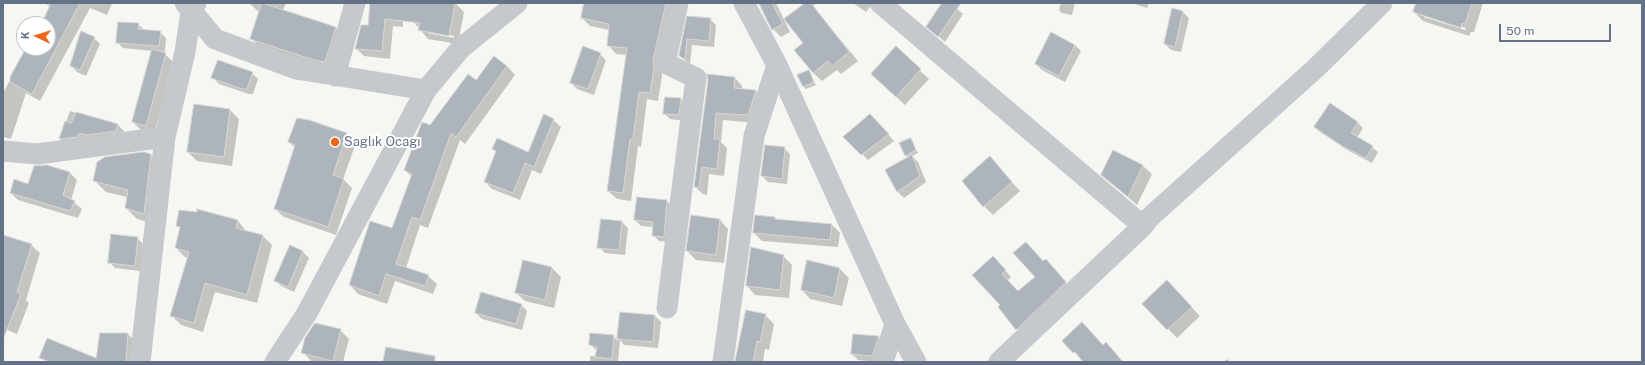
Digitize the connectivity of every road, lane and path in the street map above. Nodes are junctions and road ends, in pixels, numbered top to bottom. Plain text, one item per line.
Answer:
1 (354, 3) edge
2 (517, 3) edge
3 (678, 3) edge
4 (744, 3) edge
5 (880, 3) edge
6 (1382, 3) edge
7 (190, 6) edge
8 (777, 66) junction
9 (335, 76) junction
10 (426, 90) junction
11 (164, 137) junction
12 (3, 152) edge
13 (1143, 226) junction
14 (667, 308) dead end
15 (895, 324) junction
16 (140, 362) edge
17 (275, 362) edge
18 (723, 362) edge
19 (883, 362) edge
20 (916, 362) edge
21 (999, 362) edge

1 - 9 street
2 - 10 street
3 - 14 street
4 - 8 street
5 - 13 street
6 - 13 street
7 - 9 street
7 - 11 street
8 - 15 street
8 - 18 street
9 - 10 street
10 - 17 street
11 - 12 street
11 - 16 street
13 - 21 street
15 - 19 street
15 - 20 street

